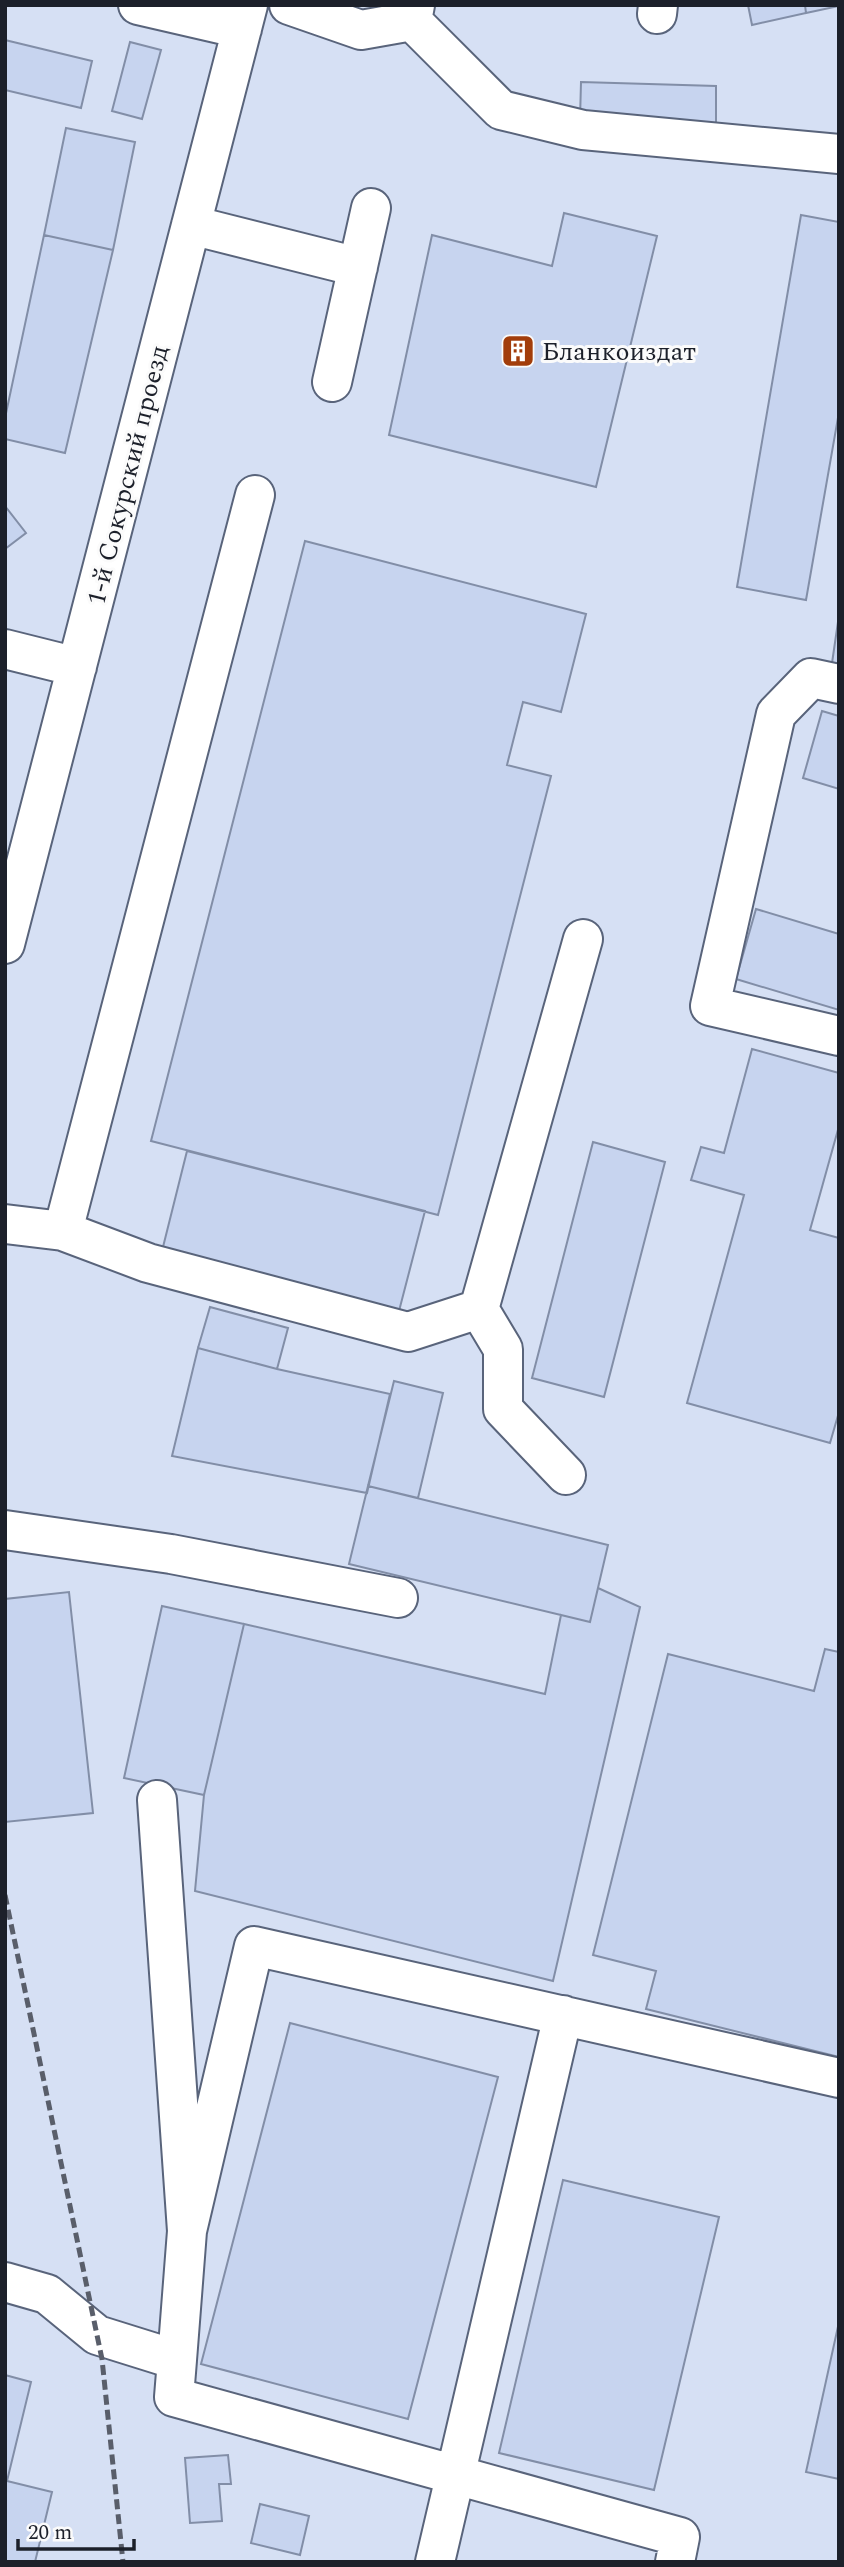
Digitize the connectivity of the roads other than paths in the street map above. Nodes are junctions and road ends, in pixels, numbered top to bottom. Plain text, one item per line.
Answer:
1 (138, 5) edge
2 (289, 5) edge
3 (413, 13) edge
4 (245, 17) edge
5 (839, 154) edge
6 (371, 208) dead end
7 (191, 225) junction
8 (358, 267) junction
9 (332, 382) dead end
10 (255, 495) dead end
11 (5, 649) edge
12 (77, 667) junction
13 (839, 684) edge
14 (583, 939) dead end
15 (5, 944) edge
16 (839, 1036) edge
17 (5, 1224) edge
18 (63, 1231) junction
19 (479, 1309) junction
20 (566, 1475) dead end
21 (5, 1530) edge
22 (398, 1598) dead end
23 (157, 1800) dead end
24 (563, 2015) junction
25 (839, 2078) edge
26 (187, 2231) junction
27 (5, 2282) edge
28 (177, 2360) junction
29 (457, 2475) junction
30 (435, 2562) edge
31 (675, 2562) edge

1 - 4 street
2 - 3 street
3 - 5 street
4 - 7 street, 1-й Сокурский проезд
6 - 8 street
7 - 8 street
7 - 12 street, 1-й Сокурский проезд
8 - 9 street
10 - 18 street
11 - 12 street
12 - 15 street, 1-й Сокурский проезд
13 - 16 street
14 - 19 street
17 - 18 street
18 - 19 street
19 - 20 street
21 - 22 street
23 - 26 street
24 - 25 street
24 - 26 street
24 - 29 street
26 - 28 street
27 - 28 street
28 - 29 street
29 - 30 street
29 - 31 street

